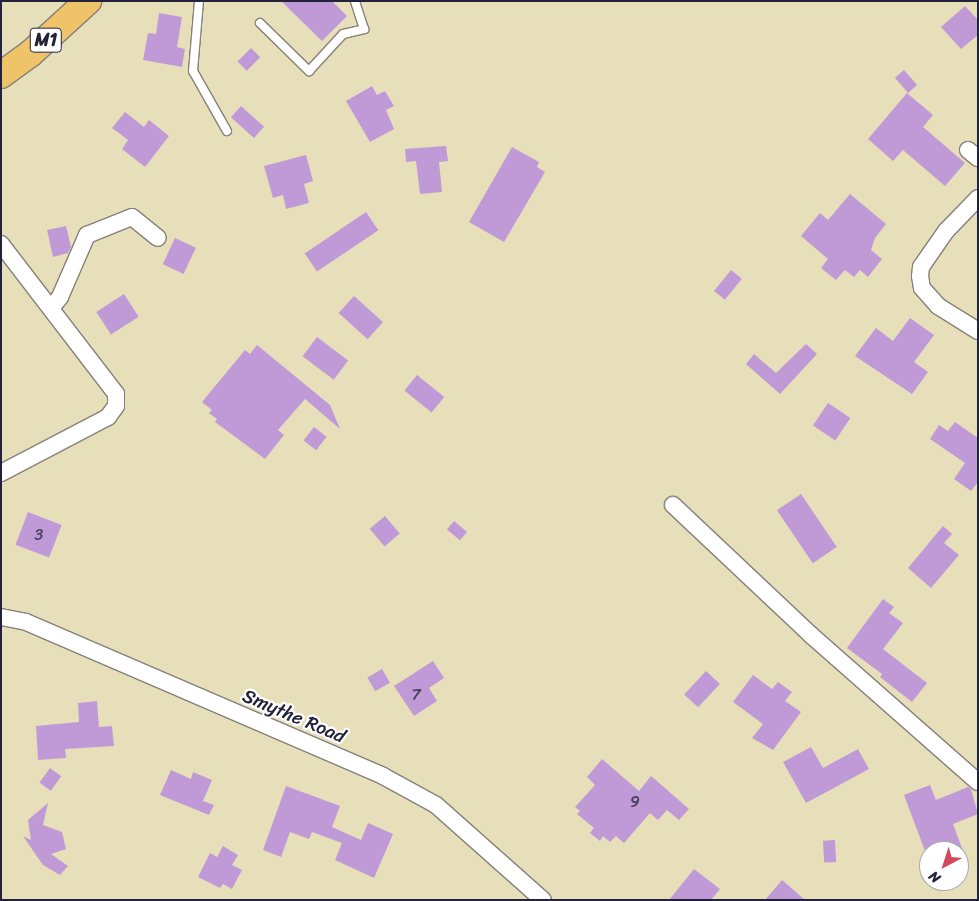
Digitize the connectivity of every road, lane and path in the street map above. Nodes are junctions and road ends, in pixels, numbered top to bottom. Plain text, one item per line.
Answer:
1 (88, 1) edge
2 (199, 1) edge
3 (355, 1) edge
4 (260, 23) dead end
5 (1, 75) edge
6 (227, 131) dead end
7 (978, 198) edge
8 (158, 238) dead end
9 (1, 244) edge
10 (52, 308) junction
11 (978, 331) edge
12 (1, 473) edge
13 (673, 505) dead end
14 (1, 617) edge
15 (978, 782) edge
16 (543, 900) edge

1 - 5 highway, M1
2 - 6 lane
3 - 4 lane
7 - 11 street
8 - 10 street
9 - 10 street
10 - 12 street
13 - 15 street
14 - 16 street, Smythe Road

